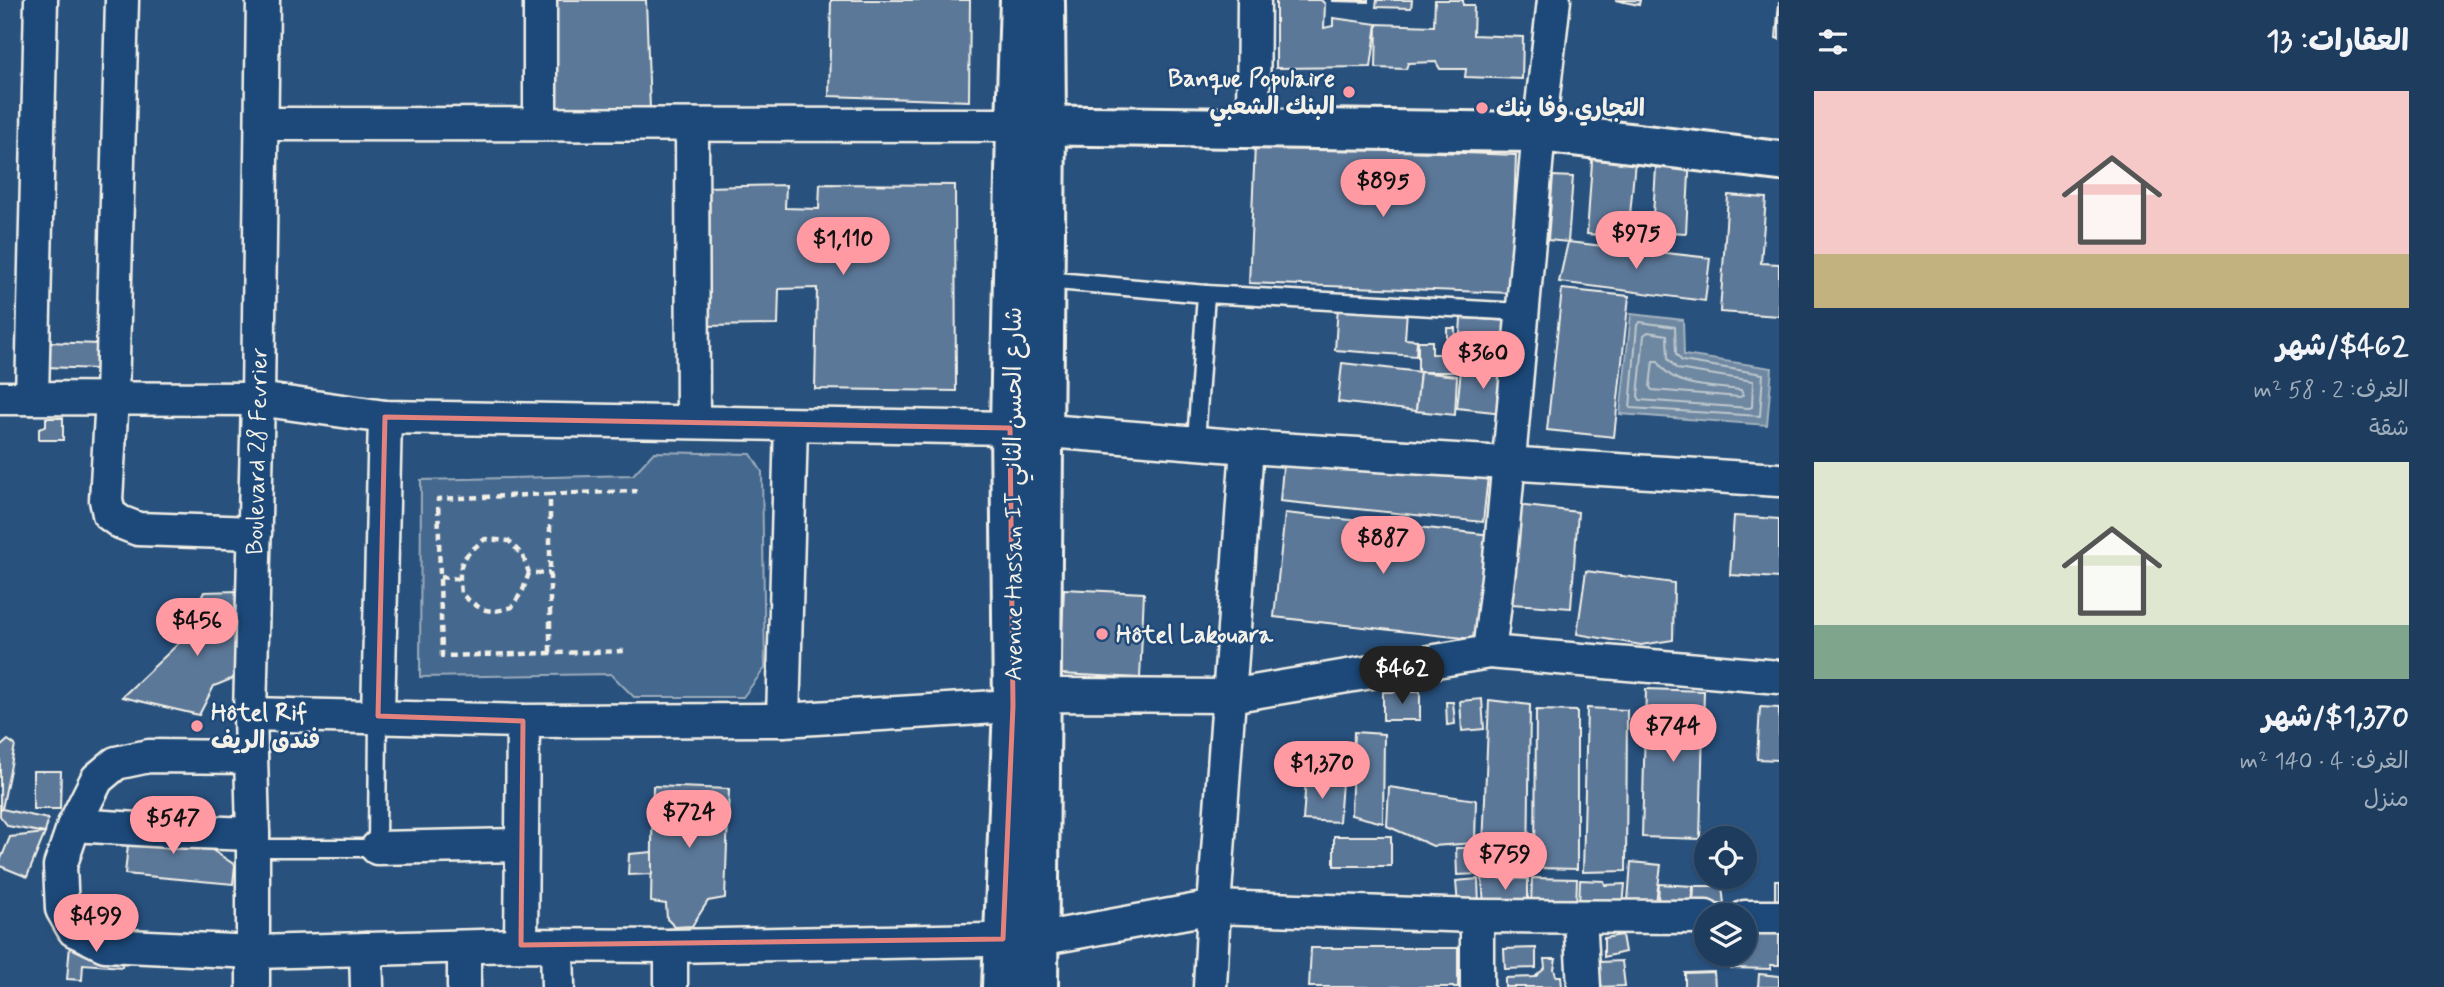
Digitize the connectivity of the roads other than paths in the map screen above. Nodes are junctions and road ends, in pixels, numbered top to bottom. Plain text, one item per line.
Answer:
1 (41, 0) edge
2 (122, 0) edge
3 (263, 0) edge
4 (540, 0) edge
5 (1020, 0) edge
6 (1045, 0) edge
7 (1254, 0) edge
8 (1554, 0) edge
9 (263, 124) junction
10 (540, 124) junction
11 (1031, 125) junction
12 (692, 126) junction
13 (1253, 128) junction
14 (1539, 132) junction
15 (1775, 165) edge
16 (1045, 280) junction
17 (1206, 293) junction
18 (1521, 312) junction
19 (0, 398) edge
20 (32, 398) junction
21 (112, 398) junction
22 (258, 399) junction
23 (385, 417) junction
24 (693, 421) junction
25 (791, 425) junction
26 (1027, 429) junction
27 (1196, 442) junction
28 (1247, 447) junction
29 (1509, 463) junction
30 (1779, 480) edge
31 (255, 533) junction
32 (1489, 652) junction
33 (1779, 677) edge
34 (1230, 696) junction
35 (1026, 702) junction
36 (250, 714) junction
37 (378, 716) junction
38 (523, 720) junction
39 (783, 720) junction
40 (251, 757) junction
41 (74, 825) junction
42 (253, 841) junction
43 (522, 845) junction
44 (377, 848) junction
45 (1213, 907) junction
46 (1477, 916) junction
47 (1580, 917) junction
48 (1694, 917) edge
49 (1757, 917) edge
50 (1779, 917) edge
51 (1021, 939) junction
52 (521, 945) junction
53 (671, 946) junction
54 (557, 947) junction
55 (464, 948) junction
56 (366, 949) junction
57 (254, 952) junction
58 (253, 987) edge
59 (367, 987) edge
60 (464, 987) edge
61 (558, 987) edge
62 (671, 987) edge
63 (1002, 987) edge
64 (1038, 987) edge
65 (1210, 987) edge
66 (1477, 987) edge
67 (1584, 987) edge

1 - 20 street
2 - 21 street
3 - 9 street, Boulevard 28 Fevrier
4 - 10 street
5 - 11 street, Avenue Hassan II شارع الحسن الثاني
6 - 11 street, Avenue Hassan II شارع الحسن الثاني
7 - 13 street
8 - 14 street
9 - 10 street
9 - 22 street, Boulevard 28 Fevrier
10 - 12 street
11 - 12 street
11 - 13 street
11 - 16 street, Avenue Hassan II شارع الحسن الثاني
11 - 26 street, Avenue Hassan II شارع الحسن الثاني
12 - 24 street
13 - 14 street
14 - 15 street
14 - 18 street
16 - 17 lane
16 - 26 street, Avenue Hassan II شارع الحسن الثاني
17 - 18 lane
17 - 27 lane
18 - 29 street
19 - 20 street
20 - 21 street
21 - 22 street
21 - 31 street
22 - 23 street
22 - 31 street, Boulevard 28 Fevrier
23 - 24 street
23 - 37 street
24 - 25 street
25 - 26 street
25 - 39 street
26 - 27 street
26 - 35 street, Avenue Hassan II شارع الحسن الثاني
27 - 28 street
28 - 29 street
28 - 34 street
29 - 30 street
29 - 32 street
31 - 36 street, Boulevard 28 Fevrier
32 - 33 street
32 - 34 street
34 - 35 street
34 - 45 street
35 - 39 street
35 - 51 street, Avenue Hassan II شارع الحسن الثاني
36 - 37 street
36 - 40 street, Boulevard 28 Fevrier
37 - 38 street
37 - 44 lane
38 - 39 street
38 - 43 street
40 - 41 street
40 - 42 street, Boulevard 28 Fevrier
41 - 42 street
41 - 57 street
42 - 44 lane
42 - 57 street, Boulevard 28 Fevrier
43 - 44 street
43 - 52 street
45 - 46 street
45 - 51 street
45 - 65 street
46 - 47 street
46 - 66 street
47 - 48 street
47 - 67 street
49 - 50 street
51 - 53 street
51 - 63 street, Avenue Hassan II شارع الحسن الثاني
51 - 64 street, Avenue Hassan II شارع الحسن الثاني
52 - 54 street
52 - 55 street
53 - 54 street
53 - 62 street
54 - 61 street
55 - 56 street
55 - 60 street
56 - 57 street
56 - 59 street
57 - 58 street, Boulevard 28 Fevrier

